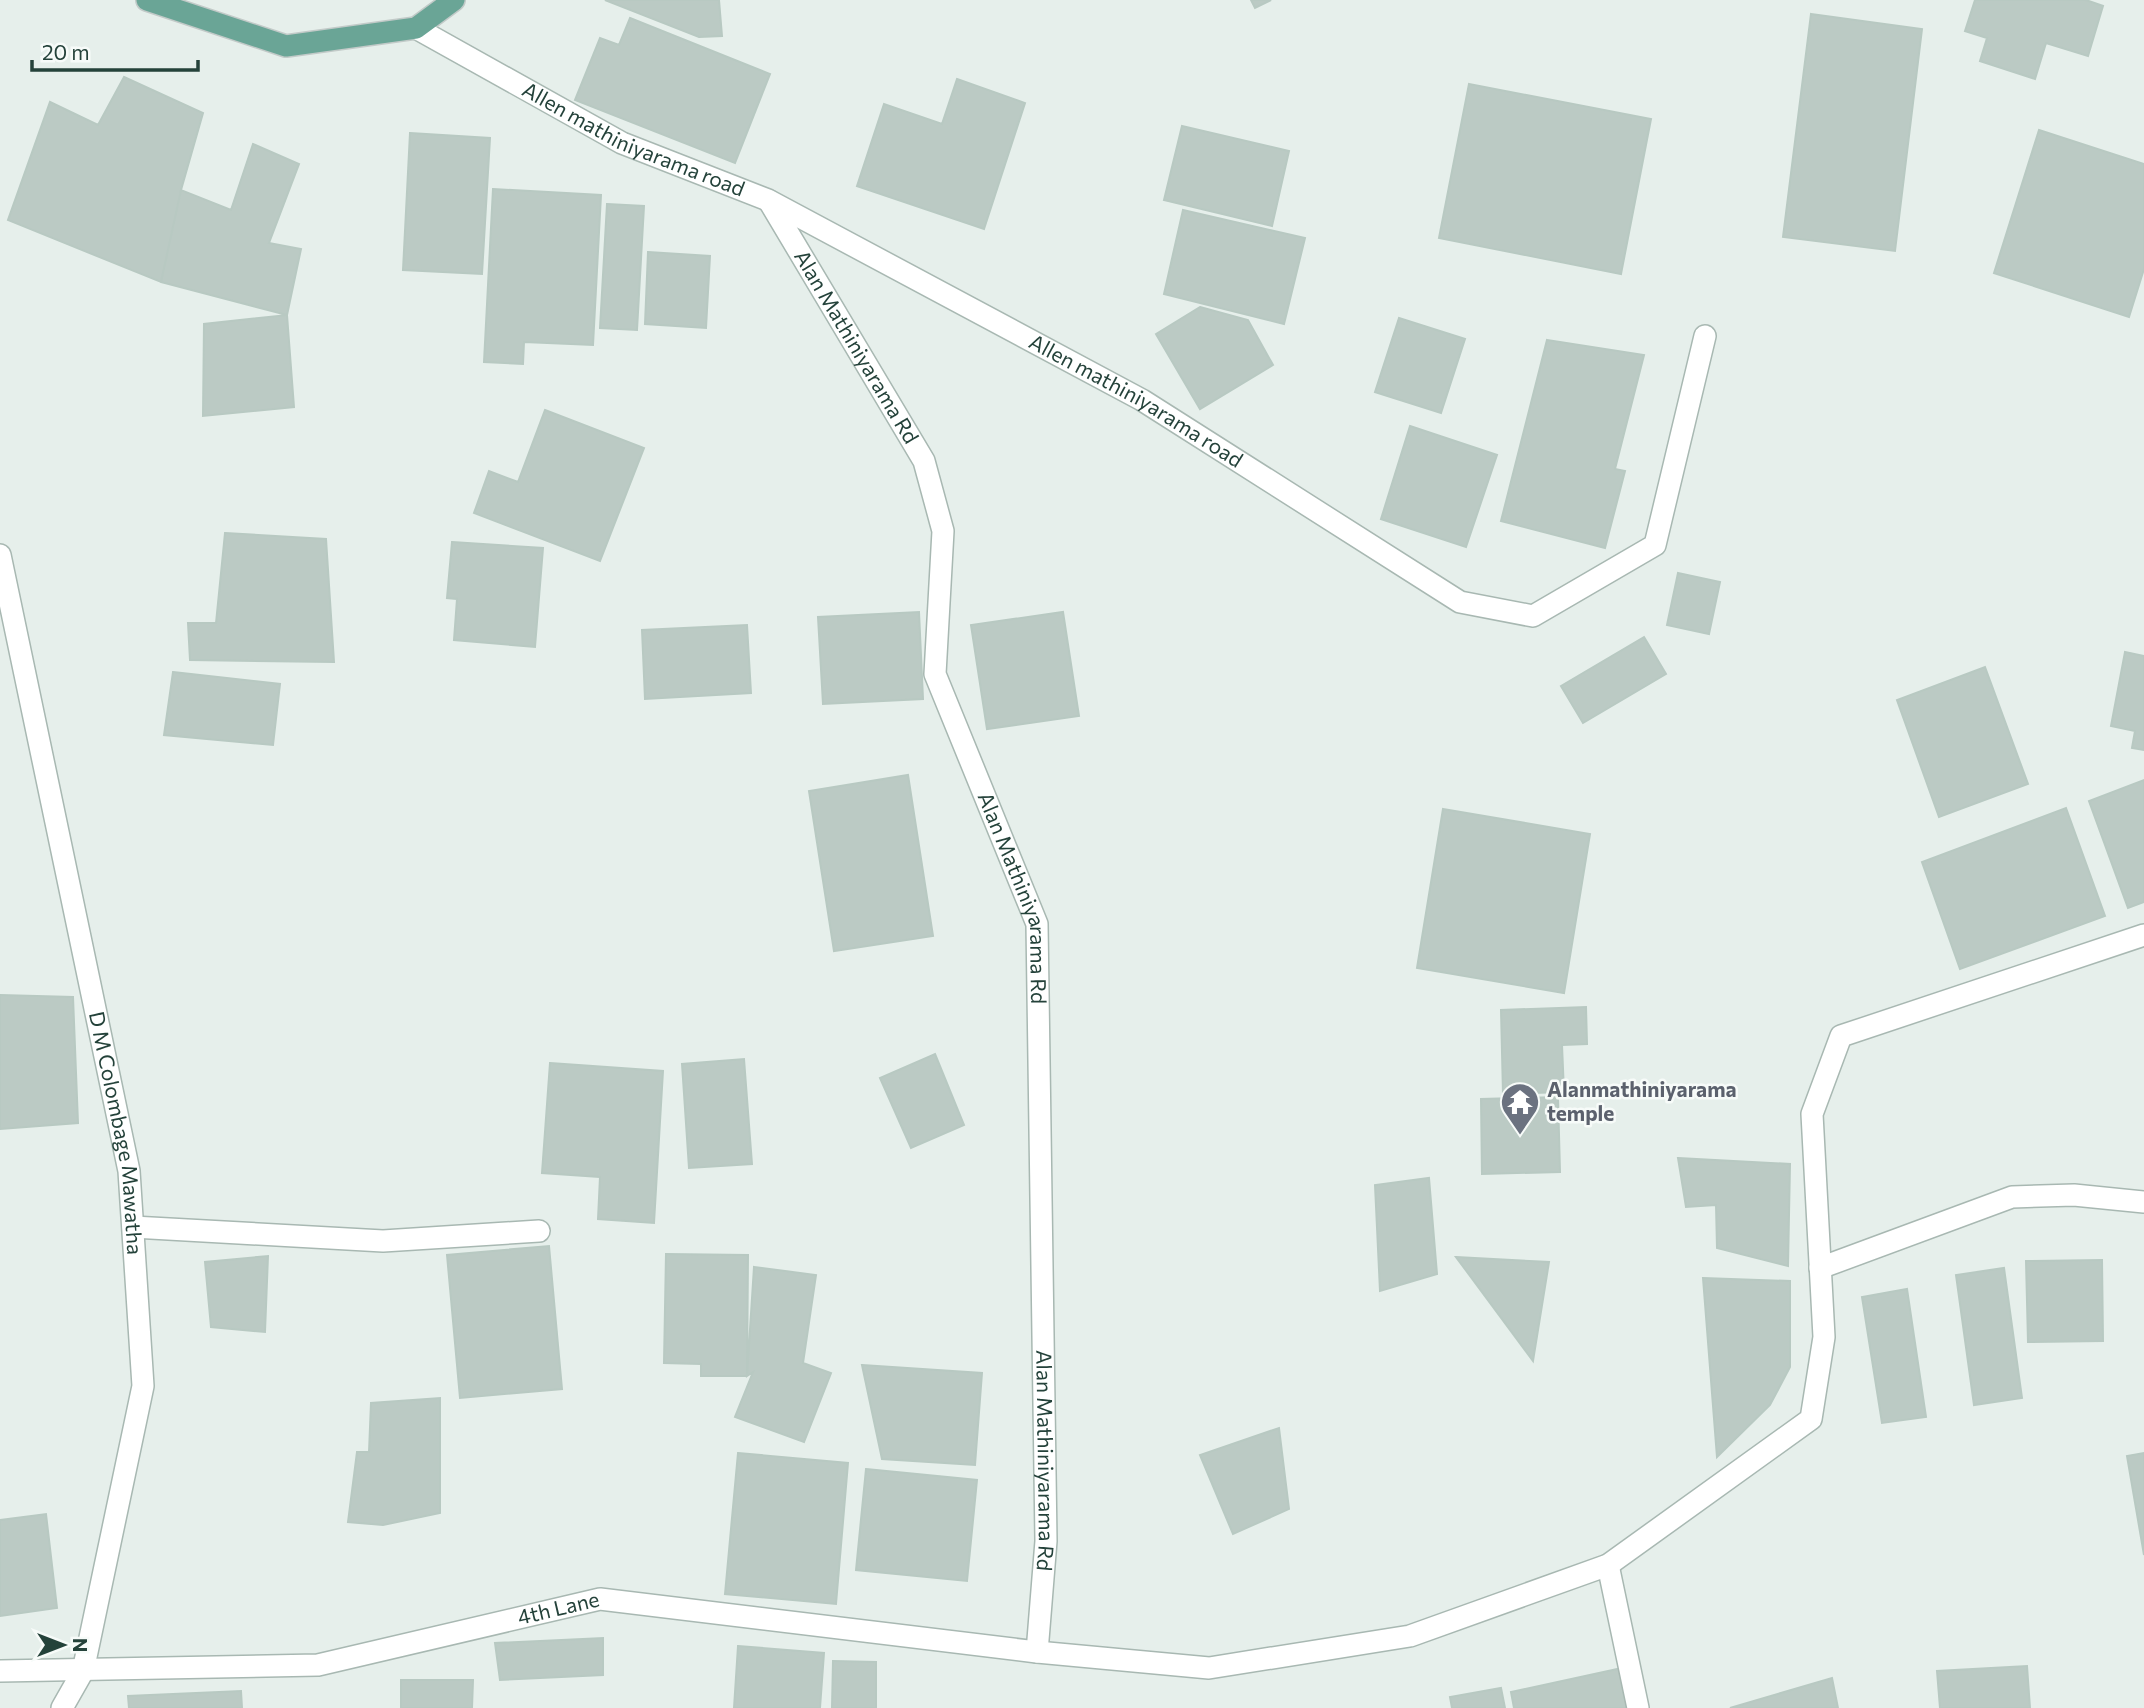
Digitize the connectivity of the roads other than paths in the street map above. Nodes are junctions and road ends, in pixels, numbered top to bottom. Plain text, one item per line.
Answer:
1 (147, 0) edge
2 (454, 0) edge
3 (416, 28) junction
4 (768, 200) junction
5 (1705, 336) dead end
6 (0, 555) edge
7 (2144, 935) edge
8 (2144, 1202) edge
9 (133, 1227) junction
10 (539, 1231) dead end
11 (1820, 1268) junction
12 (1608, 1565) junction
13 (1037, 1652) junction
14 (0, 1671) edge
15 (83, 1671) junction
16 (62, 1708) edge
17 (1638, 1708) edge

1 - 3 main road
2 - 3 main road
3 - 4 street, Allen mathiniyarama road
4 - 5 street, Allen mathiniyarama road
4 - 13 street, Alan Mathiniyarama Rd
6 - 9 street, D M Colombage Mawatha
7 - 11 street, 4th Lane
8 - 11 street
9 - 10 street
9 - 15 street, D M Colombage Mawatha
11 - 12 street, 4th Lane
12 - 13 street, 4th Lane
12 - 17 street
13 - 15 street, 4th Lane
14 - 15 street, 4th Lane
15 - 16 street, D M Colombage Mawatha

